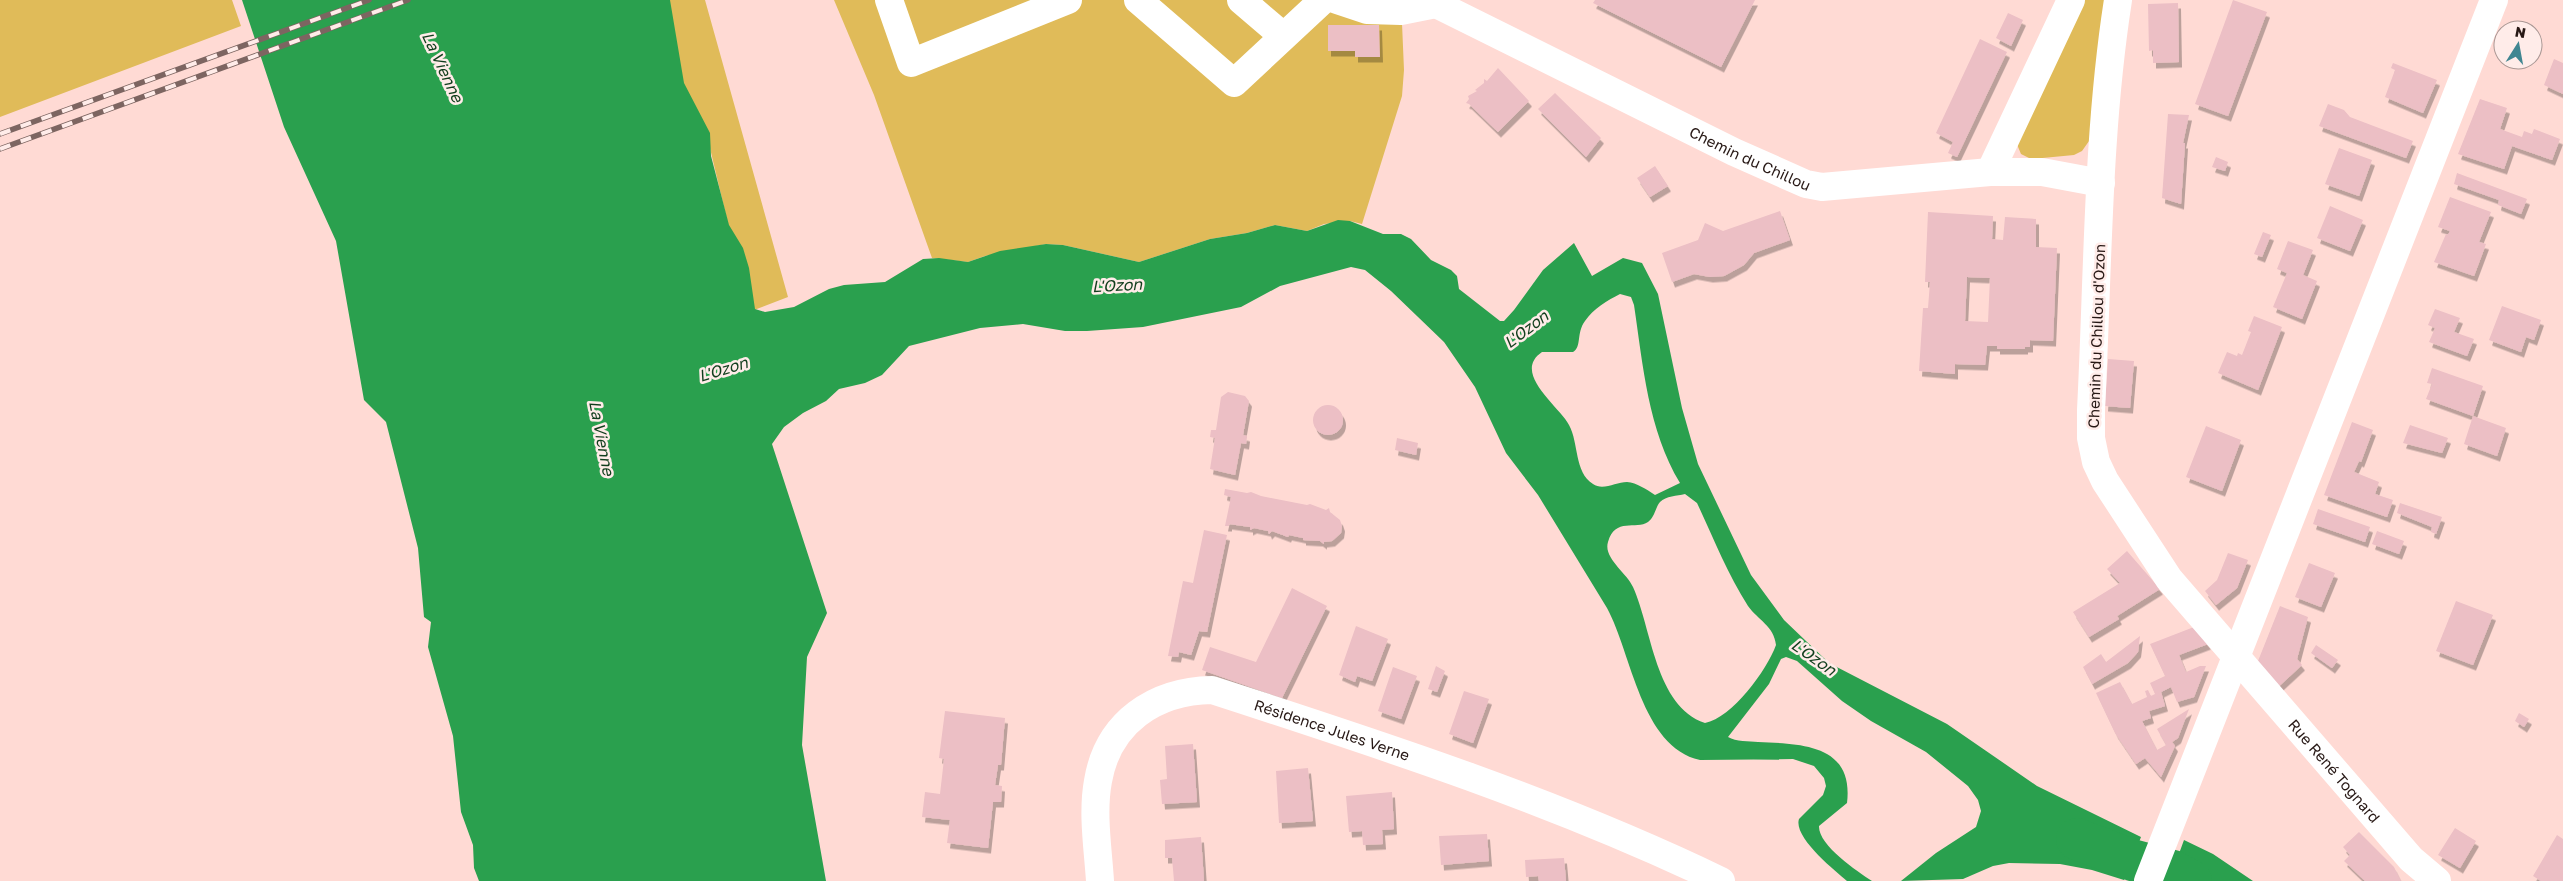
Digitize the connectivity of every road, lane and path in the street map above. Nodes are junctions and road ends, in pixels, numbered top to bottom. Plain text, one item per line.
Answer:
1 (888, 0) edge
2 (1068, 0) edge
3 (1138, 0) edge
4 (1241, 0) edge
5 (1323, 0) edge
6 (1337, 0) edge
7 (2071, 0) edge
8 (2118, 0) edge
9 (2494, 0) edge
10 (1432, 2) edge
11 (1283, 36) junction
12 (1990, 172) junction
13 (2101, 183) junction
14 (2236, 657) junction
15 (1695, 874) edge
16 (1100, 881) edge
17 (1721, 881) edge
18 (2148, 881) edge
19 (2437, 881) edge

1 - 2 street
3 - 11 street
4 - 11 street
5 - 11 street
6 - 10 street
7 - 12 street
8 - 13 street, Chemin du Chillou d'Ozon
9 - 14 street
10 - 12 street, Chemin du Chillou
12 - 13 street, Chemin du Chillou
13 - 14 street, Chemin du Chillou d'Ozon
14 - 18 street
14 - 19 street, Rue René Tognard
15 - 16 street, Résidence Jules Verne
15 - 17 street, Résidence Jules Verne

